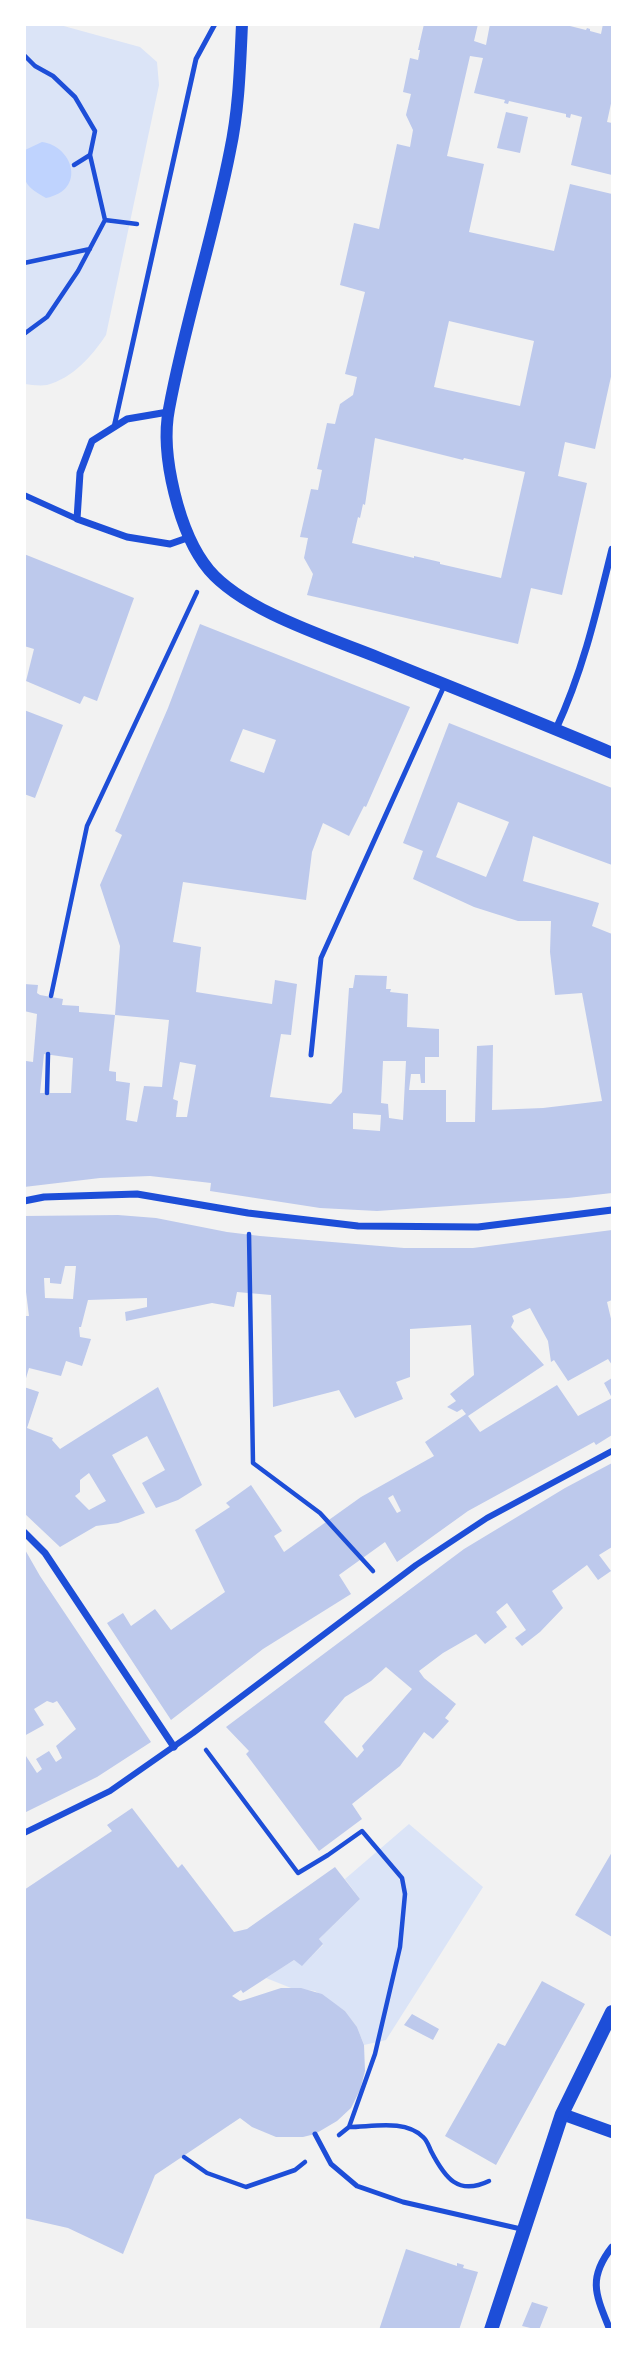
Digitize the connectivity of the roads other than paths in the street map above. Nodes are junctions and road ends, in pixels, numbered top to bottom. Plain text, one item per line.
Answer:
1 (215, 24) edge
2 (242, 24) edge
3 (168, 412) junction
4 (114, 427) junction
5 (24, 495) edge
6 (77, 519) junction
7 (190, 537) junction
8 (612, 549) edge
9 (444, 684) junction
10 (556, 729) junction
11 (612, 753) edge
12 (311, 1055) dead end
13 (24, 1201) edge
14 (612, 1210) edge
15 (612, 1451) edge
16 (24, 1532) edge
17 (174, 1747) junction
18 (24, 1833) edge
19 (612, 2012) edge
20 (562, 2114) junction
21 (612, 2132) edge
22 (315, 2134) dead end
23 (523, 2230) junction
24 (612, 2246) edge
25 (491, 2329) edge
26 (610, 2329) edge

1 - 4 lane
2 - 3 street
3 - 4 street
3 - 7 street
4 - 6 street
5 - 6 street
6 - 7 street
7 - 9 street
8 - 10 street
9 - 10 street
9 - 12 lane
10 - 11 street
13 - 14 street
15 - 17 street
16 - 17 street
17 - 18 street
19 - 20 main road
20 - 21 street
20 - 23 main road
22 - 23 lane
23 - 25 main road
24 - 26 street

